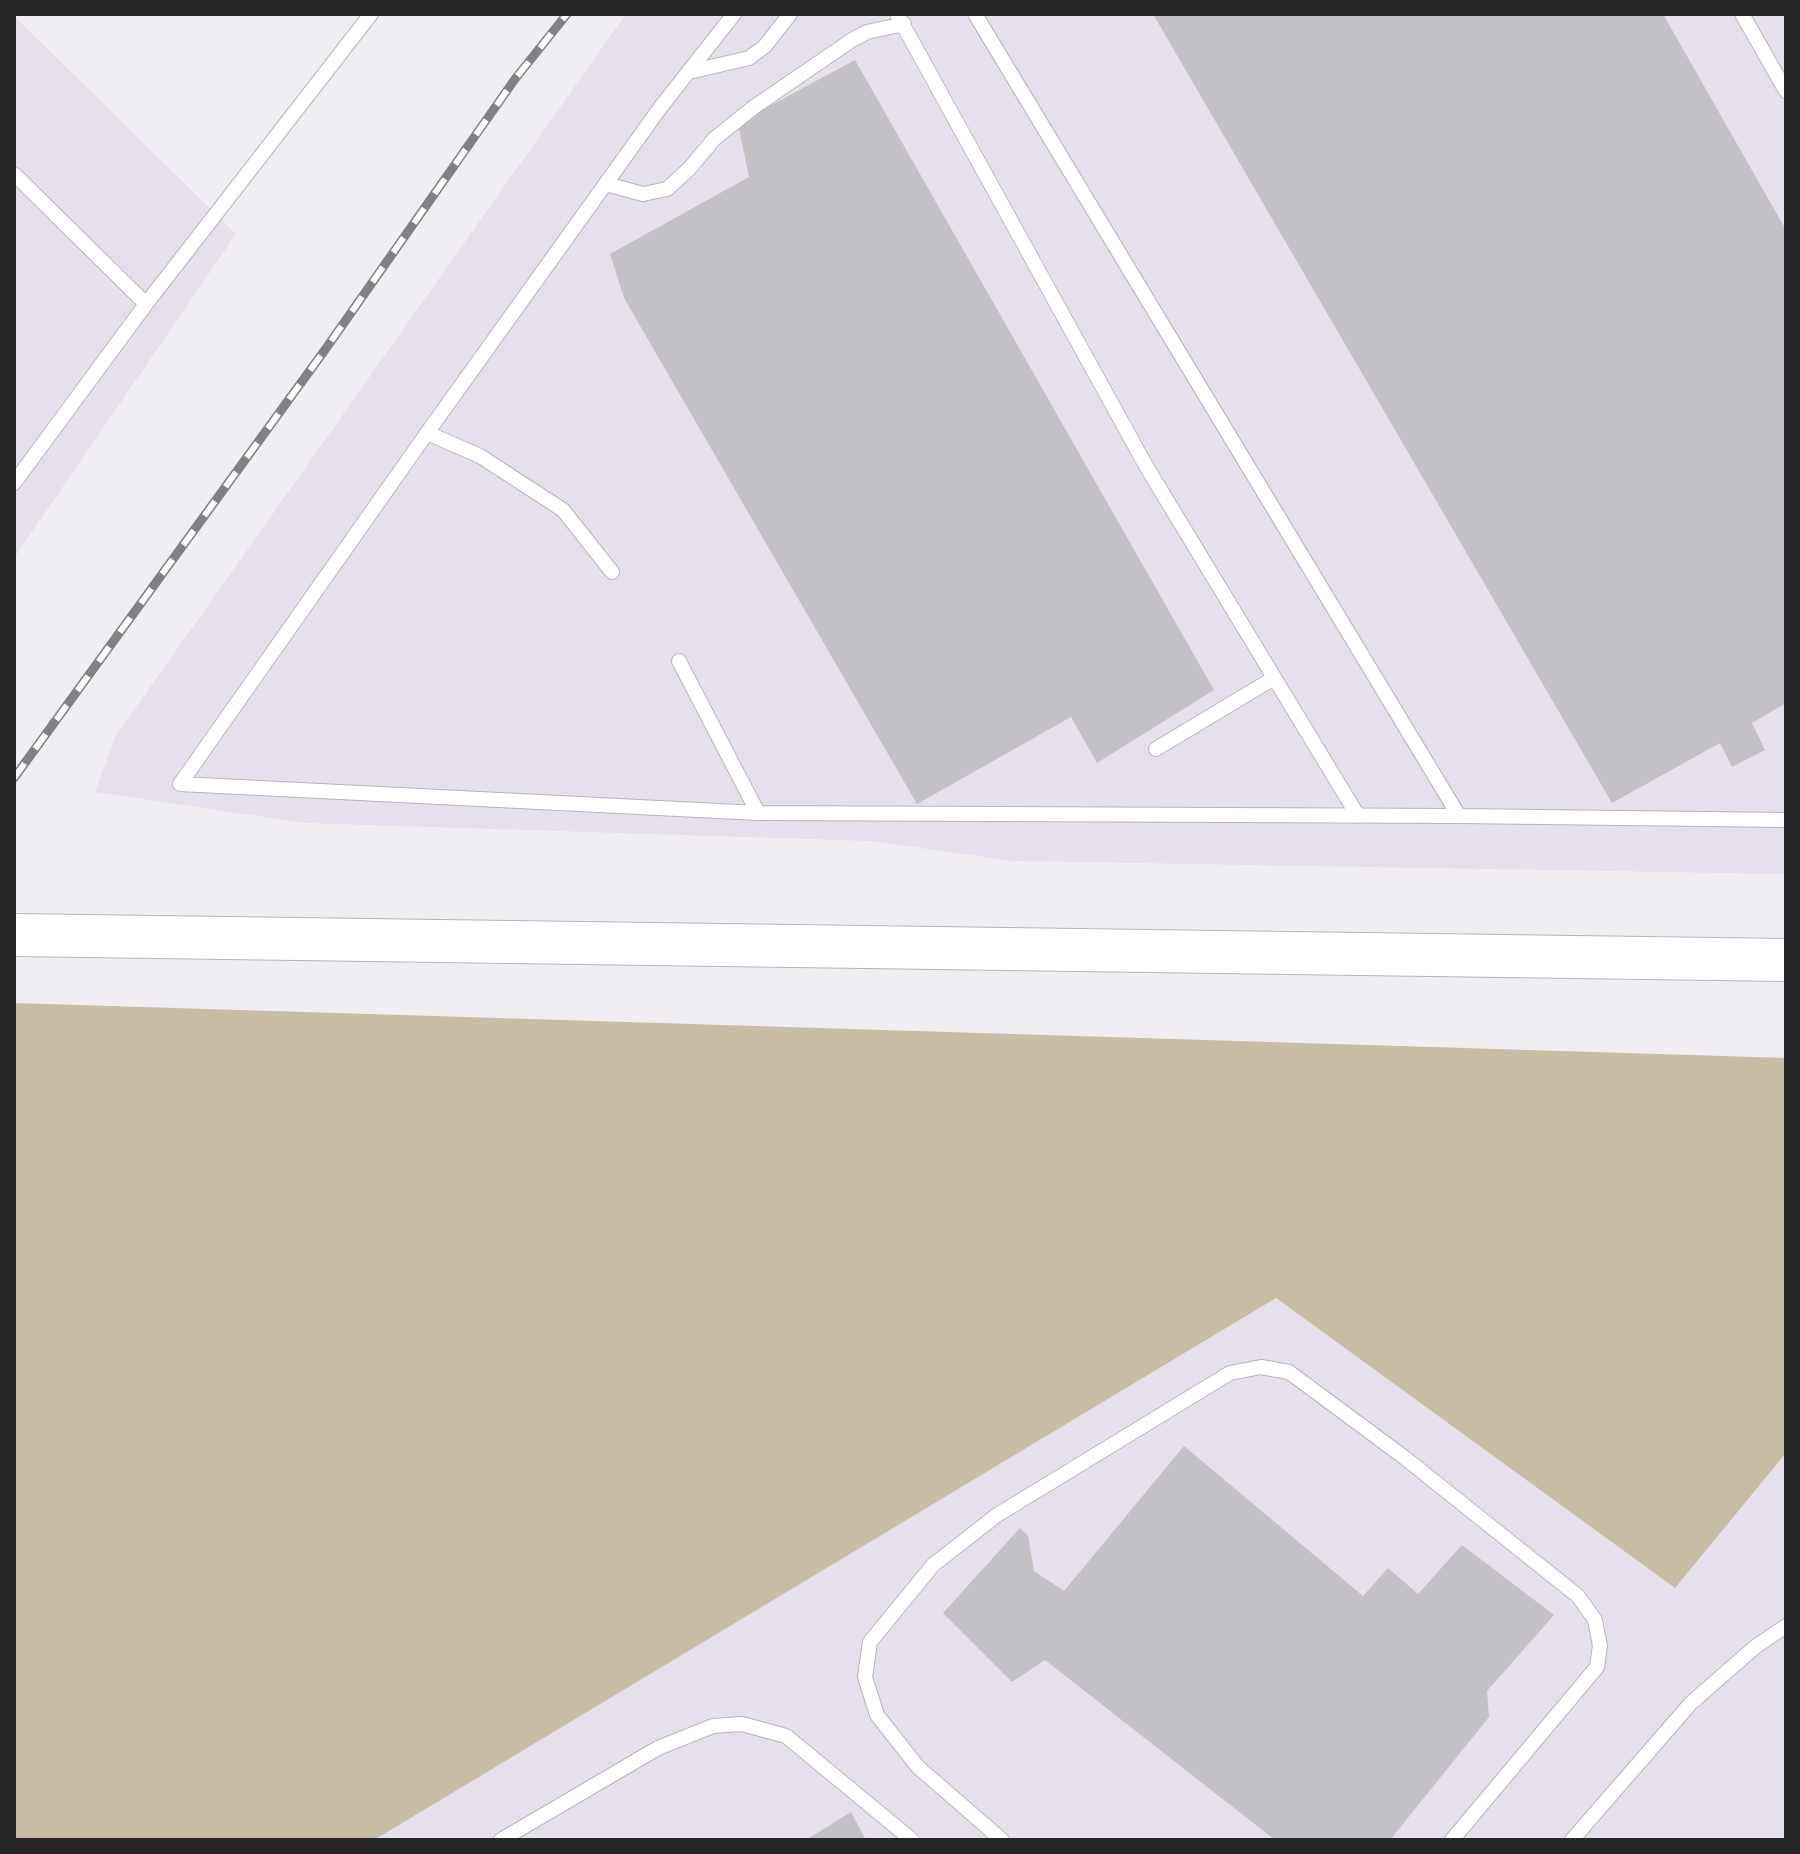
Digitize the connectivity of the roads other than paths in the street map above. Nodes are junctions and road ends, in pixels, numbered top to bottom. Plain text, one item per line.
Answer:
1 (371, 14) edge
2 (734, 14) edge
3 (790, 14) edge
4 (975, 14) edge
5 (1742, 14) edge
6 (900, 19) edge
7 (689, 72) junction
8 (1786, 91) edge
9 (14, 174) edge
10 (606, 184) junction
11 (146, 304) junction
12 (427, 433) junction
13 (14, 483) edge
14 (612, 572) dead end
15 (679, 661) dead end
16 (1274, 678) junction
17 (1156, 749) dead end
18 (758, 813) junction
19 (1358, 816) junction
20 (1459, 816) junction
21 (1786, 820) edge
22 (24, 935) edge
23 (1786, 960) edge
24 (1786, 1626) edge
25 (501, 1840) edge
26 (912, 1840) edge
27 (1002, 1840) edge
28 (1452, 1840) edge
29 (1572, 1840) edge

1 - 11 lane
2 - 7 lane
3 - 7 lane
4 - 20 lane
5 - 8 lane
6 - 10 lane
6 - 16 lane
7 - 10 lane
9 - 11 lane
10 - 12 lane
11 - 13 lane
12 - 14 lane
12 - 18 lane
15 - 18 lane
16 - 17 lane
16 - 19 lane
18 - 19 lane
19 - 20 lane
20 - 21 lane
22 - 23 main road
24 - 29 lane
25 - 26 lane
27 - 28 lane

